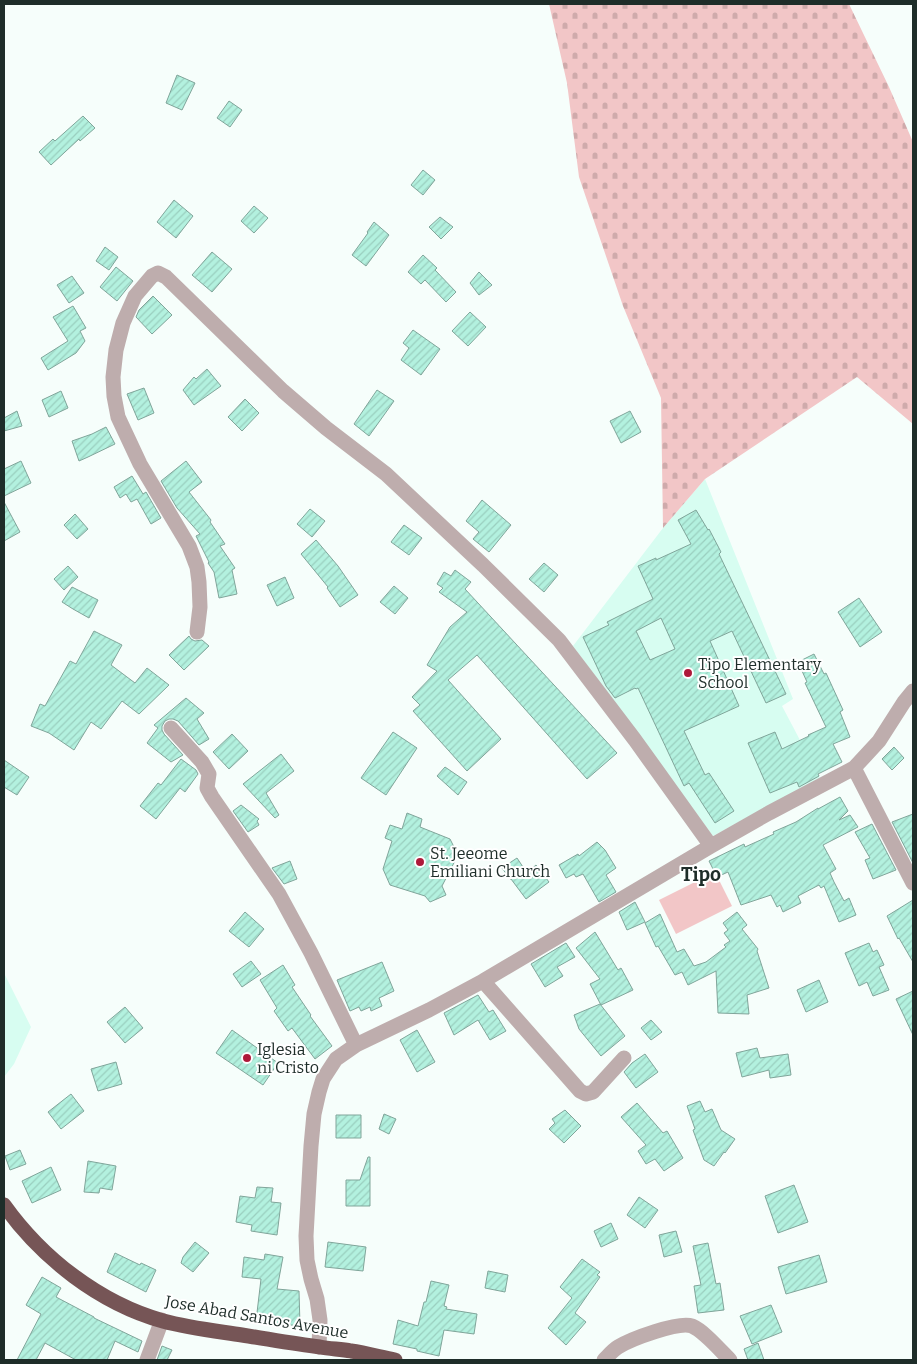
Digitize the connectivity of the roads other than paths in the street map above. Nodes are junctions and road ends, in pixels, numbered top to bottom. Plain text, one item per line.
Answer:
1 (197, 632) dead end
2 (913, 691) edge
3 (171, 728) dead end
4 (854, 768) junction
5 (711, 846) junction
6 (913, 883) edge
7 (483, 981) junction
8 (356, 1045) junction
9 (624, 1058) dead end
10 (4, 1205) edge
11 (162, 1320) junction
12 (319, 1347) junction
13 (147, 1360) edge
14 (395, 1360) edge
15 (604, 1360) edge
16 (730, 1360) edge

1 - 5 street
2 - 4 street
3 - 8 street
4 - 5 street
4 - 6 street
5 - 7 street
7 - 8 street
7 - 9 street
8 - 12 street
10 - 11 highway, Jose Abad Santos Avenue
11 - 12 highway, Jose Abad Santos Avenue
11 - 13 street
12 - 14 highway, Jose Abad Santos Avenue
15 - 16 street

